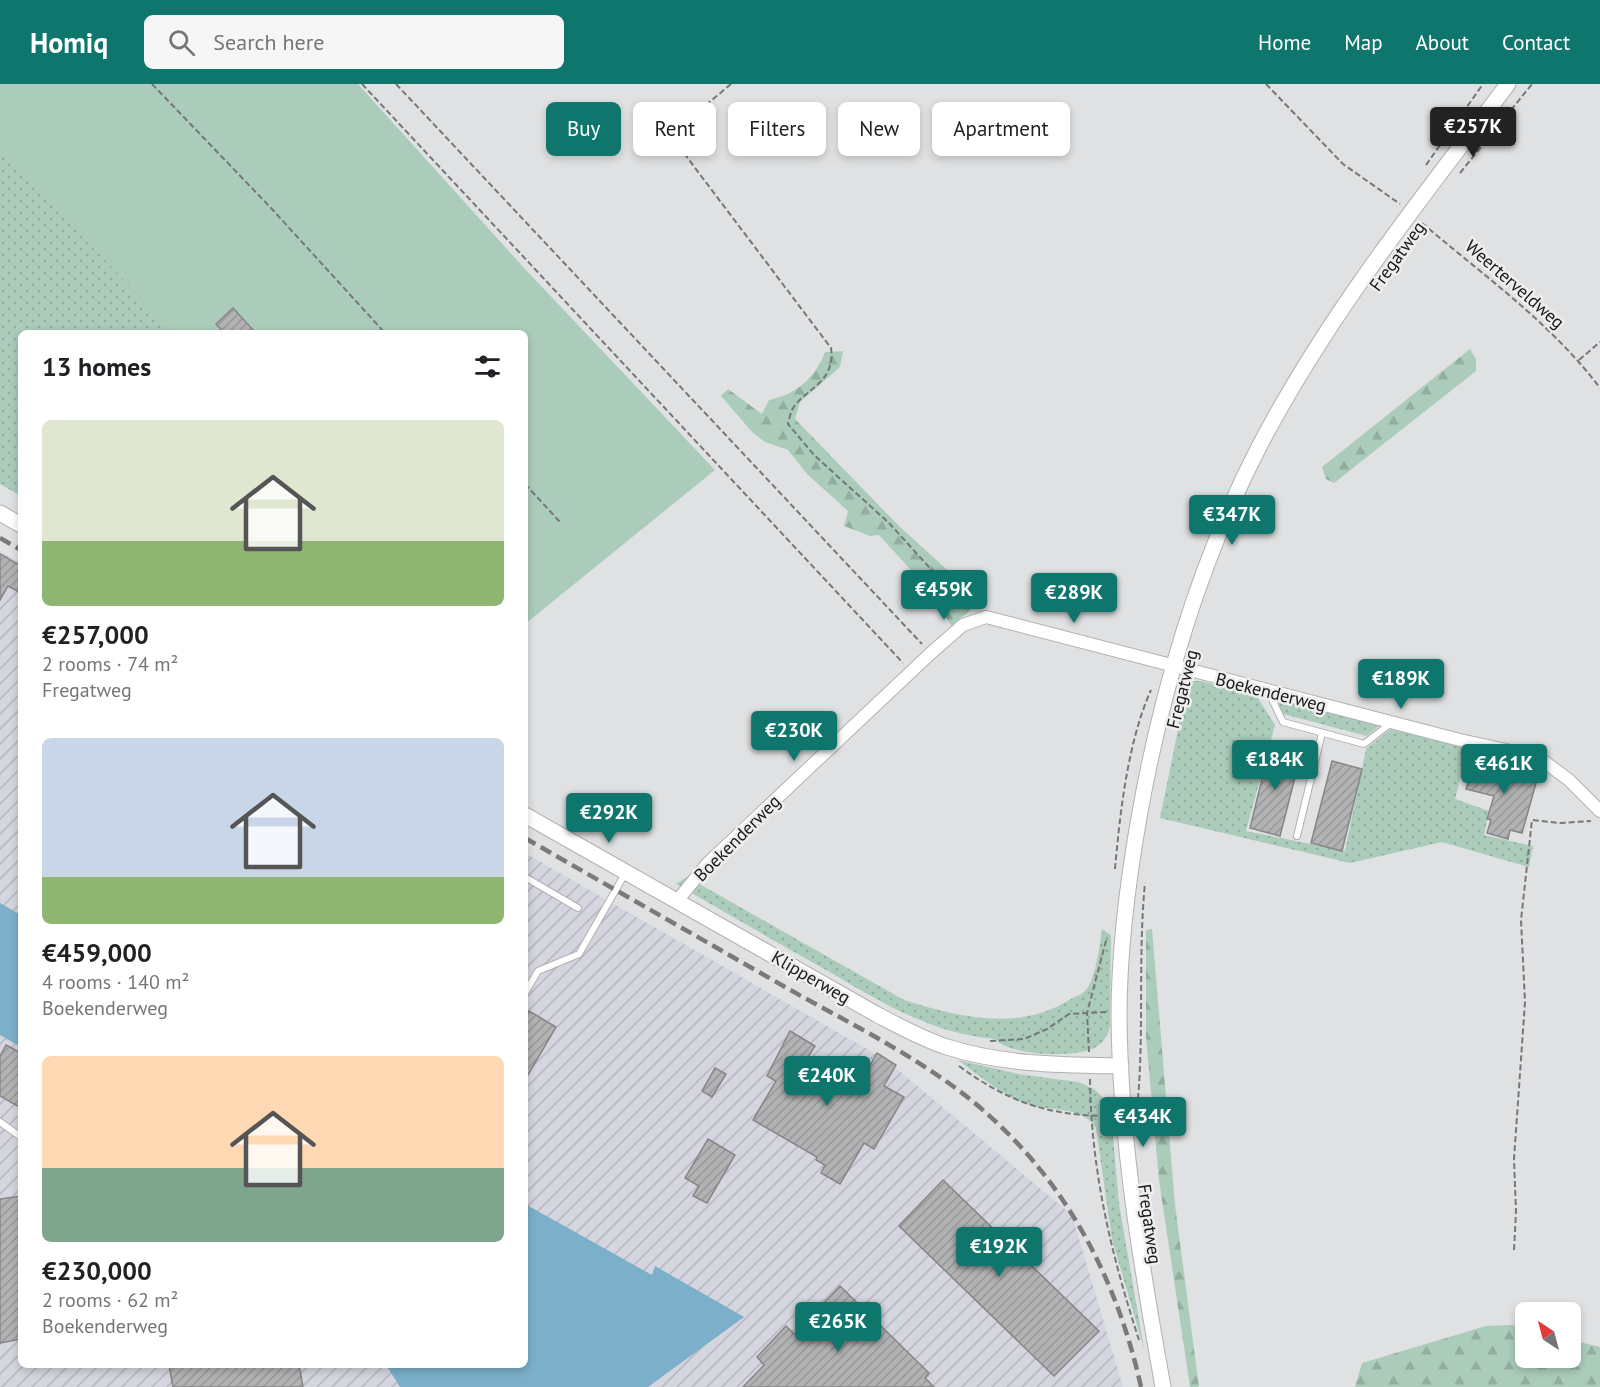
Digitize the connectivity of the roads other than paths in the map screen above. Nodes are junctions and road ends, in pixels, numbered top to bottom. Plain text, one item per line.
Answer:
1 (1508, 84) edge
2 (0, 513) edge
3 (18, 523) edge
4 (1172, 666) junction
5 (1268, 691) junction
6 (1391, 723) junction
7 (1322, 733) junction
8 (1600, 811) edge
9 (528, 817) edge
10 (1298, 836) dead end
11 (626, 872) junction
12 (528, 880) edge
13 (677, 901) junction
14 (578, 908) dead end
15 (528, 988) edge
16 (1120, 1066) junction
17 (0, 1122) edge
18 (18, 1135) edge
19 (1163, 1387) edge

1 - 4 street, Fregatweg
2 - 3 street
4 - 5 street, Boekenderweg
4 - 13 street, Boekenderweg
4 - 16 street, Fregatweg
5 - 6 street, Boekenderweg
5 - 7 lane
6 - 7 lane
6 - 8 street, Boekenderweg
7 - 10 lane
9 - 11 street, Klipperweg
11 - 13 street, Klipperweg
11 - 15 lane
12 - 14 lane
13 - 16 street, Klipperweg
16 - 19 street, Fregatweg
17 - 18 lane

